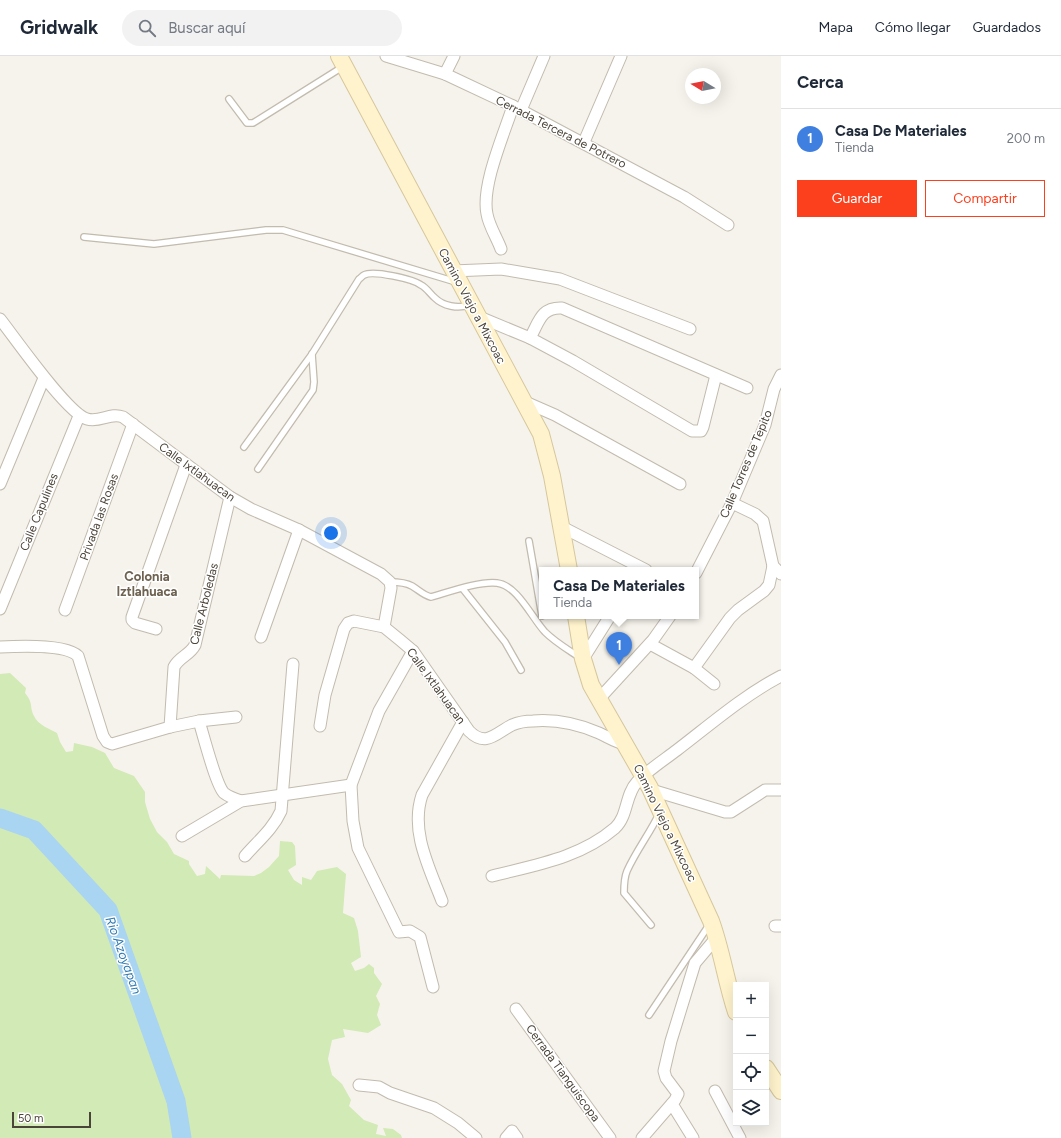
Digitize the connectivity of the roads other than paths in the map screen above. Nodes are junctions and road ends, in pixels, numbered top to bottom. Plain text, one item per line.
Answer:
1 (386, 56) edge
2 (454, 56) edge
3 (544, 56) edge
4 (621, 56) edge
5 (342, 61) edge
6 (445, 74) junction
7 (229, 99) dead end
8 (517, 108) junction
9 (584, 142) junction
10 (728, 225) dead end
11 (84, 237) dead end
12 (501, 249) dead end
13 (457, 277) junction
14 (474, 310) junction
15 (0, 319) edge
16 (690, 329) dead end
17 (530, 338) junction
18 (312, 354) junction
19 (716, 375) junction
20 (781, 375) edge
21 (44, 378) junction
22 (747, 388) dead end
23 (523, 401) junction
24 (79, 416) junction
25 (134, 424) junction
26 (244, 446) dead end
27 (186, 465) junction
28 (258, 469) dead end
29 (0, 484) edge
30 (680, 484) dead end
31 (230, 497) junction
32 (732, 503) junction
33 (562, 527) junction
34 (299, 530) junction
35 (529, 541) dead end
36 (773, 566) junction
37 (569, 567) edge
38 (640, 567) edge
39 (699, 567) edge
40 (781, 574) edge
41 (390, 582) junction
42 (463, 589) junction
43 (539, 599) edge
44 (0, 609) edge
45 (65, 610) dead end
46 (543, 619) edge
47 (576, 619) edge
48 (608, 619) edge
49 (668, 619) edge
50 (384, 627) junction
51 (156, 629) dead end
52 (545, 631) junction
53 (262, 637) dead end
54 (650, 644) junction
55 (0, 647) edge
56 (413, 651) junction
57 (583, 659) junction
58 (293, 664) dead end
59 (694, 668) junction
60 (521, 670) dead end
61 (781, 676) edge
62 (714, 684) dead end
63 (598, 700) junction
64 (236, 717) dead end
65 (199, 721) junction
66 (463, 722) junction
67 (320, 726) dead end
68 (170, 727) junction
69 (625, 744) junction
70 (647, 781) junction
71 (352, 785) junction
72 (781, 790) edge
73 (282, 797) junction
74 (241, 801) junction
75 (661, 810) junction
76 (182, 836) dead end
77 (245, 856) dead end
78 (492, 876) dead end
79 (442, 901) dead end
80 (711, 922) junction
81 (651, 925) dead end
82 (717, 937) junction
83 (433, 988) dead end
84 (733, 1002) edge
85 (516, 1009) dead end
86 (649, 1015) dead end
87 (769, 1073) edge
88 (359, 1085) dead end
89 (715, 1091) dead end
90 (781, 1092) edge
91 (672, 1104) junction
92 (476, 1138) edge
93 (506, 1138) edge
94 (517, 1138) edge
95 (610, 1138) edge
96 (642, 1138) edge
97 (693, 1138) edge
98 (740, 1138) edge

1 - 6 street, Cerrada Tercera de Potrero
2 - 6 street
3 - 8 street
4 - 9 street
5 - 7 lane
5 - 13 main road, Camino Viejo a Mixcoac
6 - 8 street, Cerrada Tercera de Potrero
8 - 9 street, Cerrada Tercera de Potrero
8 - 12 street
9 - 10 street, Cerrada Tercera de Potrero
11 - 13 lane
13 - 14 main road, Camino Viejo a Mixcoac
13 - 16 street
14 - 17 street
14 - 18 lane
14 - 23 main road, Camino Viejo a Mixcoac
15 - 21 street
17 - 19 street
17 - 19 street
18 - 26 lane
18 - 28 lane
19 - 22 street
20 - 32 street, Calle Torres de Tepito
21 - 24 street
21 - 29 street
23 - 30 street
23 - 33 main road, Camino Viejo a Mixcoac
24 - 25 street, Calle Ixtlahuacan
24 - 44 street, Calle Capulines
25 - 27 street, Calle Ixtlahuacan
25 - 45 street, Privada las Rosas
27 - 31 street, Calle Ixtlahuacan
27 - 51 street
31 - 34 street, Calle Ixtlahuacan
31 - 68 street, Calle Arboledas
32 - 36 street
32 - 39 street, Calle Torres de Tepito
33 - 37 main road, Camino Viejo a Mixcoac
33 - 38 street
34 - 41 street, Calle Ixtlahuacan
34 - 53 street
35 - 43 lane
36 - 40 street
36 - 59 street
41 - 42 lane
41 - 50 street
42 - 52 lane
42 - 60 lane
46 - 52 lane
47 - 57 main road, Camino Viejo a Mixcoac
48 - 57 street
49 - 54 street
50 - 56 street, Calle Ixtlahuacan
50 - 67 street
52 - 57 lane
54 - 59 street
54 - 63 street
55 - 68 street
56 - 66 street, Calle Ixtlahuacan
56 - 71 street
57 - 63 main road, Camino Viejo a Mixcoac
58 - 73 street
59 - 62 street
61 - 70 street
63 - 69 main road, Camino Viejo a Mixcoac
64 - 65 street
65 - 68 street
65 - 74 street
66 - 69 street, Calle Ixtlahuacan
66 - 79 street
69 - 70 main road, Camino Viejo a Mixcoac
70 - 72 street
70 - 75 main road, Camino Viejo a Mixcoac
70 - 78 street
71 - 73 street
71 - 83 street
73 - 74 street
73 - 77 street
74 - 76 street
75 - 80 main road, Camino Viejo a Mixcoac
75 - 81 lane
80 - 82 main road, Camino Viejo a Mixcoac
80 - 86 lane
82 - 84 main road, Camino Viejo a Mixcoac
82 - 91 street
85 - 95 street, Cerrada Tianguiscopa
87 - 90 main road
88 - 92 street
89 - 98 street
91 - 96 street
91 - 97 street
93 - 94 street

